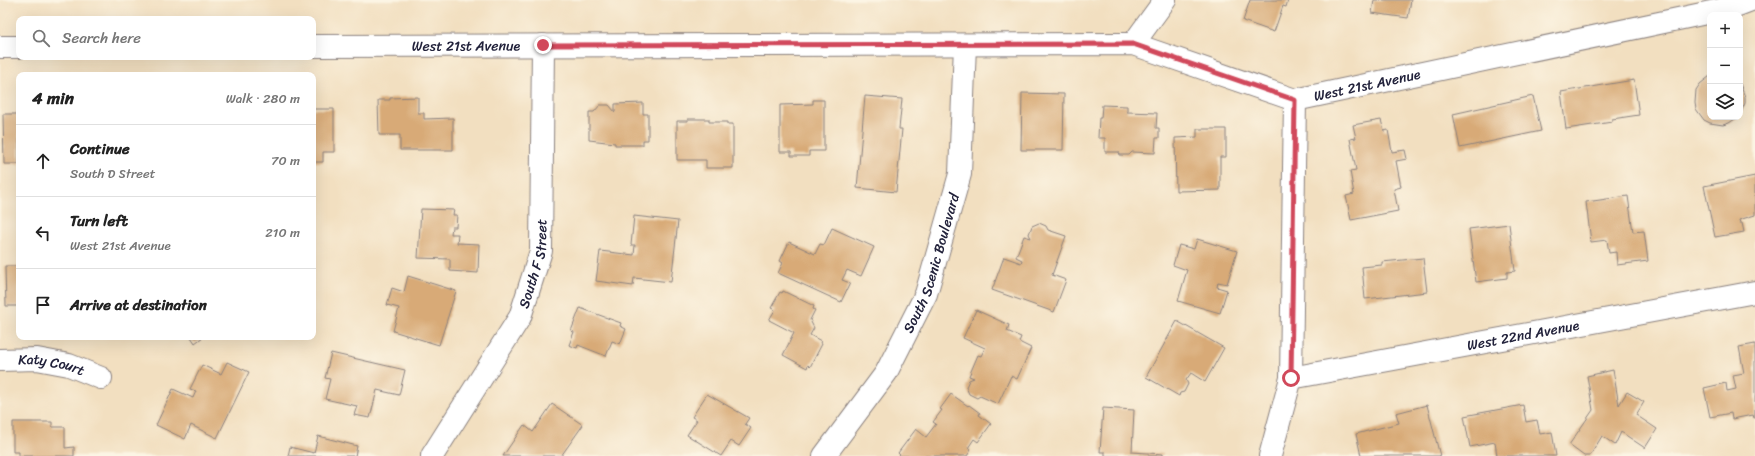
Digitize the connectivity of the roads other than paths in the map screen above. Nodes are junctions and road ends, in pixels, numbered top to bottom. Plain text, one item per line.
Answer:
1 (1165, 0) edge
2 (1751, 0) edge
3 (1133, 44) junction
4 (543, 45) junction
5 (964, 45) junction
6 (316, 46) edge
7 (0, 47) edge
8 (16, 47) edge
9 (1295, 100) junction
10 (1755, 292) edge
11 (0, 360) edge
12 (102, 378) dead end
13 (1291, 378) junction
14 (432, 456) edge
15 (824, 456) edge
16 (1270, 456) edge

1 - 3 street
2 - 9 street, West 21st Avenue
3 - 5 street, West 21st Avenue
3 - 9 street, West 21st Avenue
4 - 5 street, West 21st Avenue
4 - 6 street, West 21st Avenue
4 - 14 street, South F Street
5 - 15 street, South Scenic Boulevard
7 - 8 street
9 - 13 street
10 - 13 street, West 22nd Avenue
11 - 12 street, Katy Court
13 - 16 street

